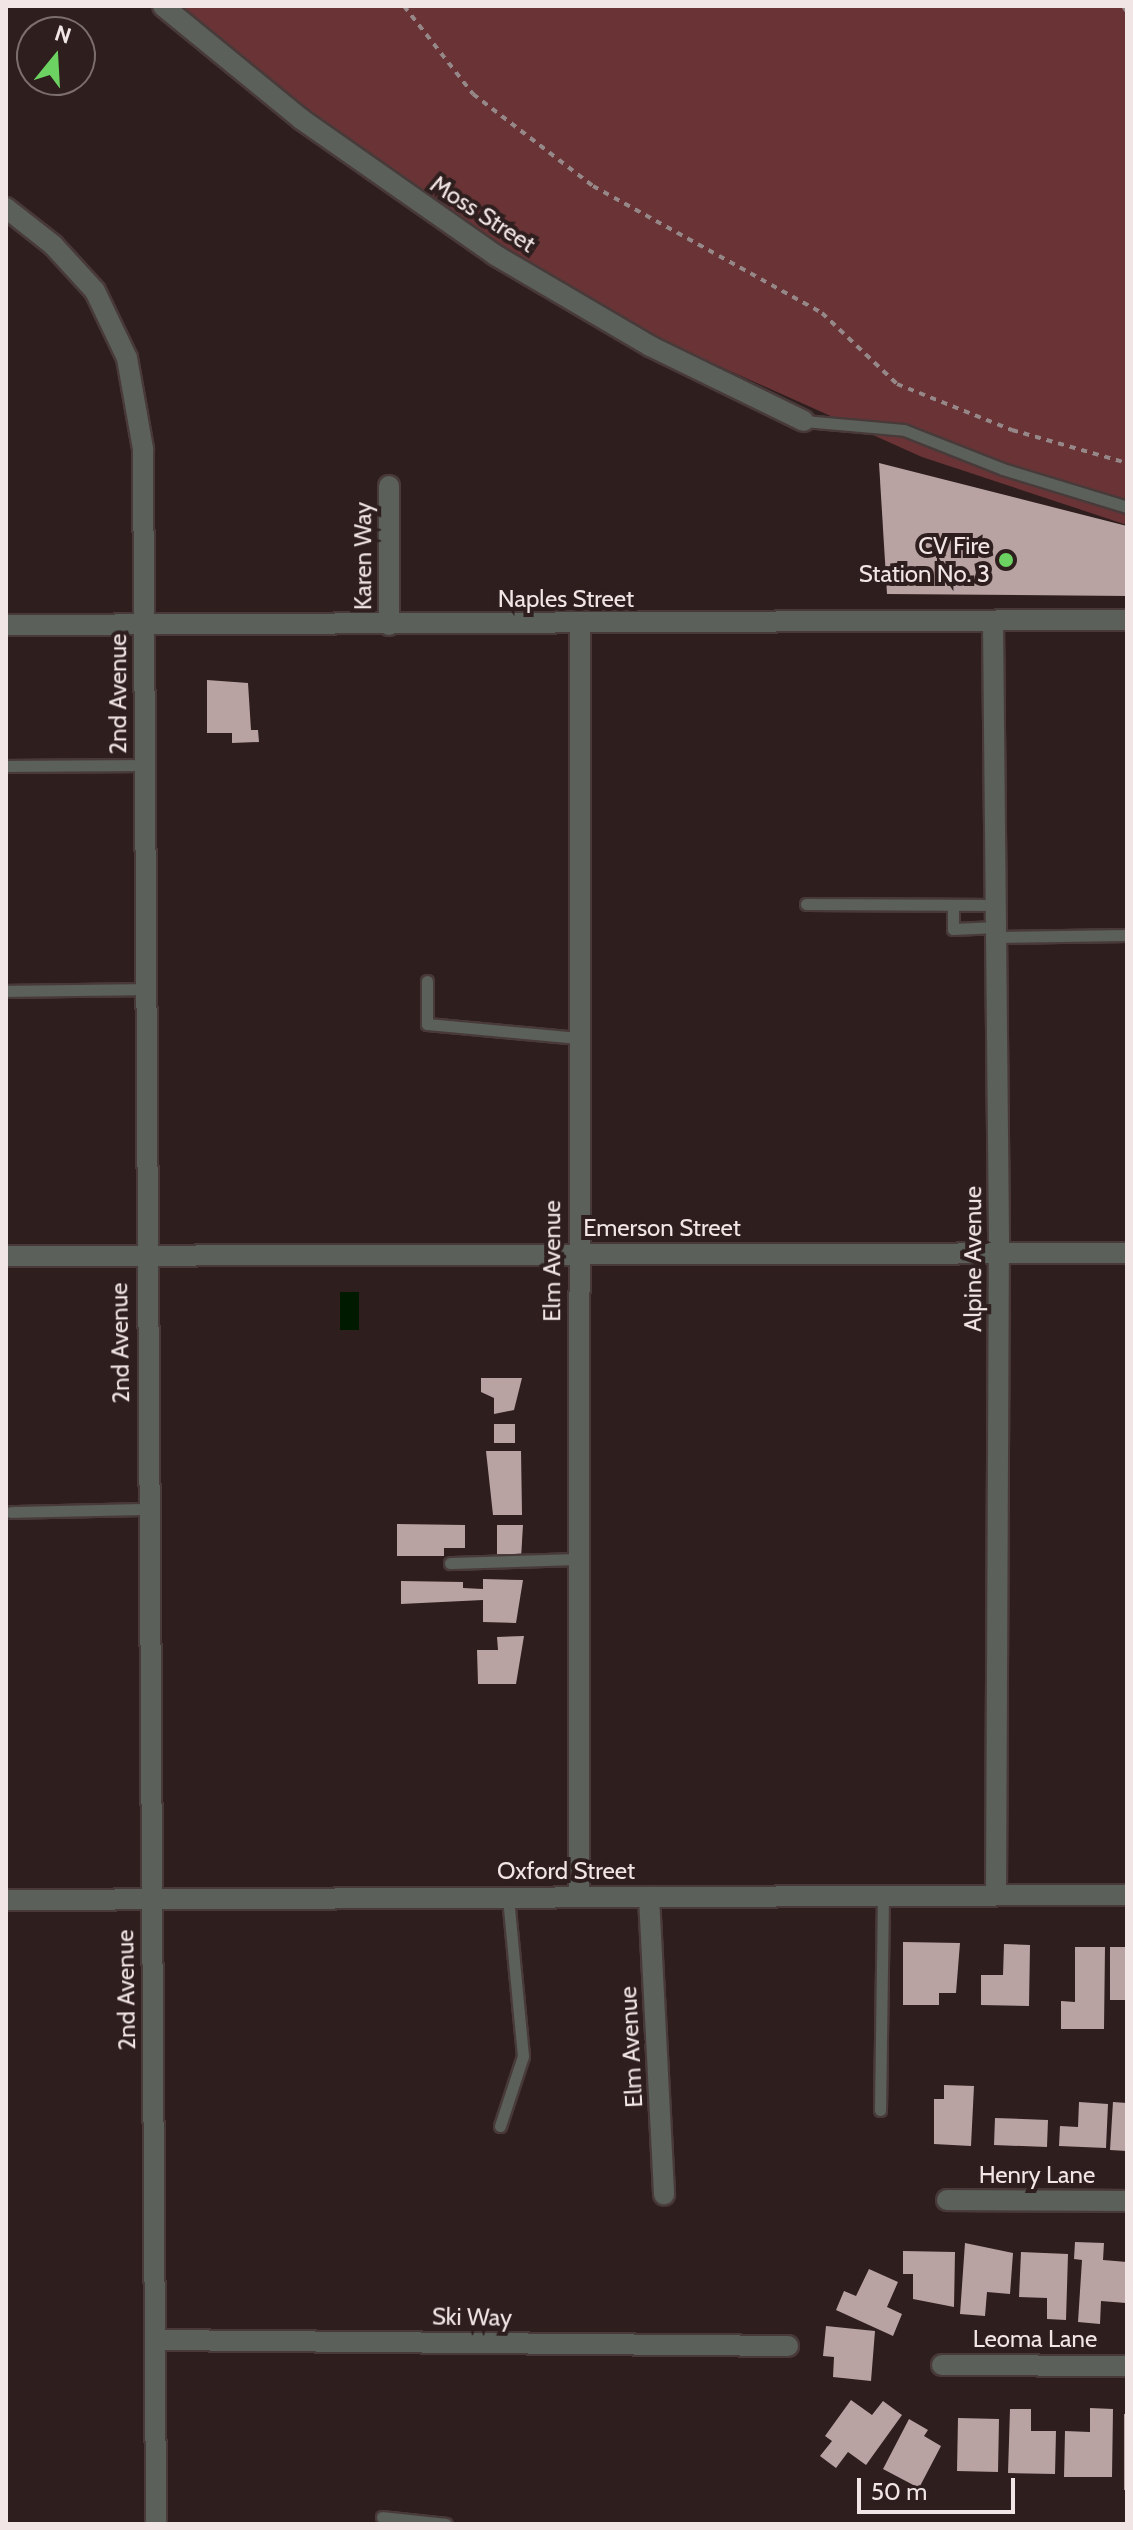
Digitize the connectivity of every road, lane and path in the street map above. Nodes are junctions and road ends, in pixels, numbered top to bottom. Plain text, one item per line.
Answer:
1 (163, 6) edge
2 (404, 6) edge
3 (1123, 6) edge
4 (1127, 12) edge
5 (6, 208) edge
6 (804, 421) joint
7 (1127, 463) edge
8 (389, 486) dead end
9 (1127, 507) edge
10 (1127, 620) edge
11 (993, 623) junction
12 (144, 624) junction
13 (6, 625) edge
14 (389, 625) junction
15 (580, 625) junction
16 (144, 765) junction
17 (6, 766) edge
18 (806, 904) dead end
19 (953, 905) junction
20 (996, 905) junction
21 (996, 932) junction
22 (1127, 935) edge
23 (427, 981) dead end
24 (145, 989) junction
25 (6, 991) edge
26 (578, 1038) junction
27 (1127, 1253) edge
28 (145, 1254) junction
29 (577, 1254) junction
30 (999, 1254) junction
31 (6, 1256) edge
32 (148, 1509) junction
33 (11, 1512) dead end
34 (578, 1559) junction
35 (450, 1563) dead end
36 (996, 1895) junction
37 (1127, 1895) edge
38 (579, 1896) junction
39 (883, 1896) junction
40 (508, 1897) junction
41 (649, 1897) junction
42 (151, 1899) junction
43 (6, 1900) edge
44 (880, 2110) dead end
45 (500, 2126) dead end
46 (664, 2195) dead end
47 (947, 2200) dead end
48 (1127, 2201) edge
49 (156, 2340) junction
50 (788, 2346) dead end
51 (942, 2365) dead end
52 (1127, 2366) edge
53 (382, 2517) dead end
54 (156, 2524) edge
55 (446, 2524) edge

1 - 6 street, Moss Street
2 - 7 path
3 - 4 path
5 - 12 street, 2nd Avenue
6 - 9 lane
8 - 14 street, Karen Way
10 - 11 street, Naples Street
11 - 15 street, Naples Street
11 - 20 street, Alpine Avenue
12 - 13 street, Naples Street
12 - 14 street, Naples Street
12 - 16 street, 2nd Avenue
14 - 15 street, Naples Street
15 - 26 street, Elm Avenue
16 - 17 lane
16 - 24 street, 2nd Avenue
18 - 19 lane
19 - 20 lane
19 - 21 lane
20 - 21 street, Alpine Avenue
21 - 22 lane
21 - 30 street, Alpine Avenue
23 - 26 lane
24 - 25 lane
24 - 28 street, 2nd Avenue
26 - 29 street, Elm Avenue
27 - 30 street, Emerson Street
28 - 29 street, Emerson Street
28 - 31 street, Emerson Street
28 - 32 street, 2nd Avenue
29 - 30 street, Emerson Street
29 - 34 street, Elm Avenue
30 - 36 street, Alpine Avenue
32 - 33 lane
32 - 42 street, 2nd Avenue
34 - 35 lane
34 - 38 street, Elm Avenue
36 - 37 street, Oxford Street
36 - 39 street, Oxford Street
38 - 40 street, Oxford Street
38 - 41 street, Oxford Street
39 - 41 street, Oxford Street
39 - 44 lane
40 - 42 street, Oxford Street
40 - 45 lane
41 - 46 street, Elm Avenue
42 - 43 street, Oxford Street
42 - 49 street, 2nd Avenue
47 - 48 street, Henry Lane
49 - 50 street, Ski Way
49 - 54 street, 2nd Avenue
51 - 52 street, Leoma Lane
53 - 55 lane

